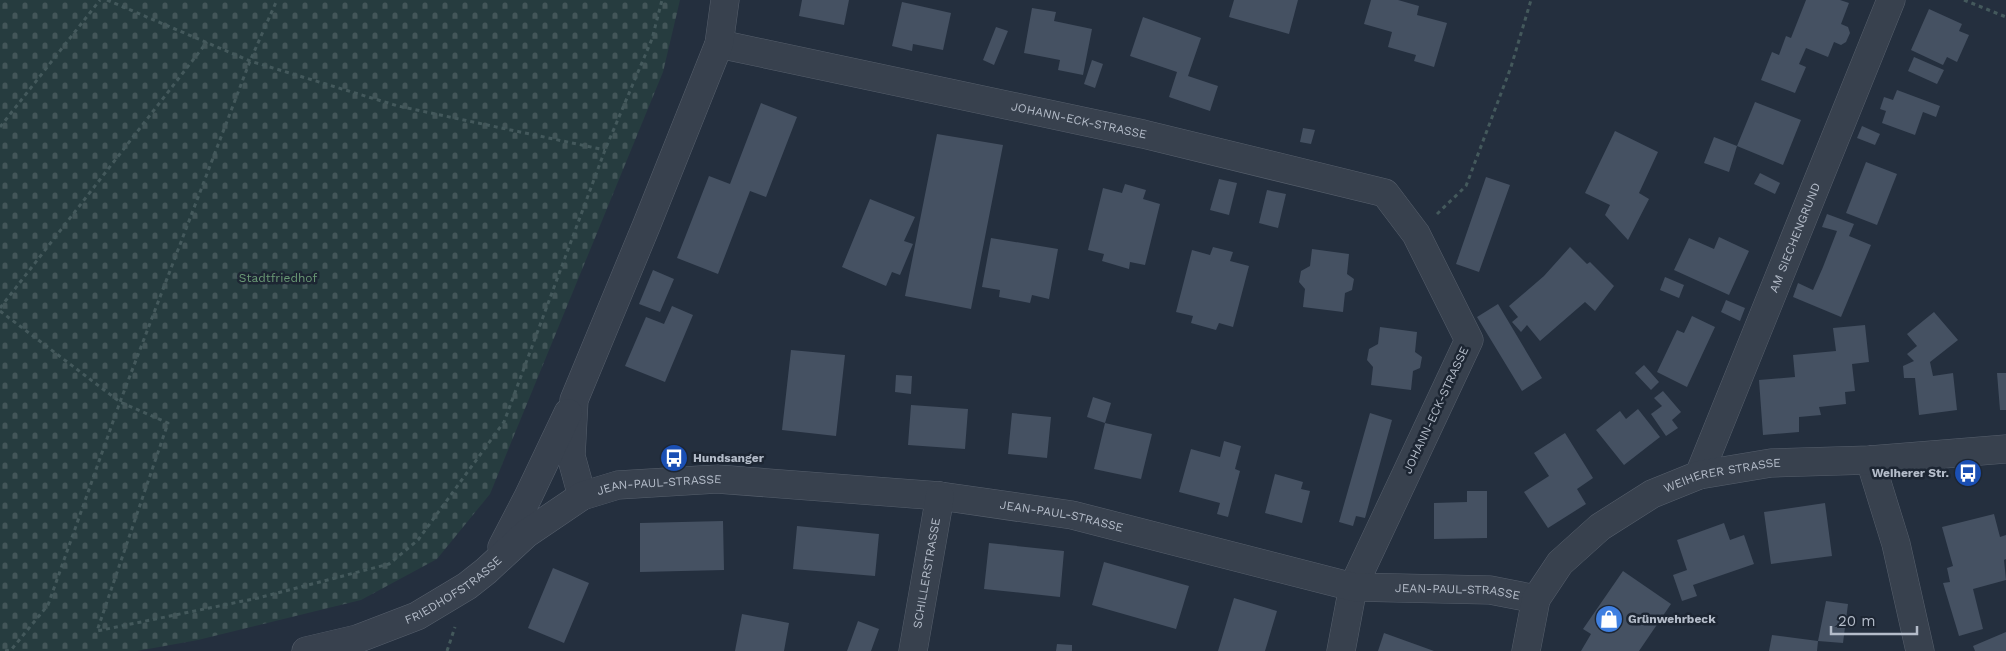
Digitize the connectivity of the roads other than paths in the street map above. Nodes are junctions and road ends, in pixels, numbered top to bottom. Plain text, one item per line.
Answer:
1 (724, 0) edge
2 (1891, 0) edge
3 (719, 44) junction
4 (574, 400) junction
5 (2006, 449) edge
6 (1870, 460) junction
7 (1699, 474) junction
8 (582, 496) junction
9 (940, 496) junction
10 (486, 571) junction
11 (1353, 587) junction
12 (1536, 599) junction
13 (306, 651) edge
14 (913, 651) edge
15 (1341, 651) edge
16 (1526, 651) edge
17 (1920, 651) edge

1 - 3 street
2 - 7 street, AM SIECHENGRUND
3 - 4 street
3 - 11 street, JOHANN-ECK-STRASSE
4 - 8 street
4 - 10 street
5 - 6 street, WEIHERER STRASSE
6 - 7 street, WEIHERER STRASSE
6 - 17 street
7 - 12 street, WEIHERER STRASSE
8 - 9 street, JEAN-PAUL-STRASSE
8 - 10 street, FRIEDHOFSTRASSE
9 - 11 street, JEAN-PAUL-STRASSE
9 - 14 street, SCHILLERSTRASSE
10 - 13 street, FRIEDHOFSTRASSE
11 - 12 street, JEAN-PAUL-STRASSE
11 - 15 street, JOHANN-ECK-STRASSE
12 - 16 street, WEIHERER STRASSE

